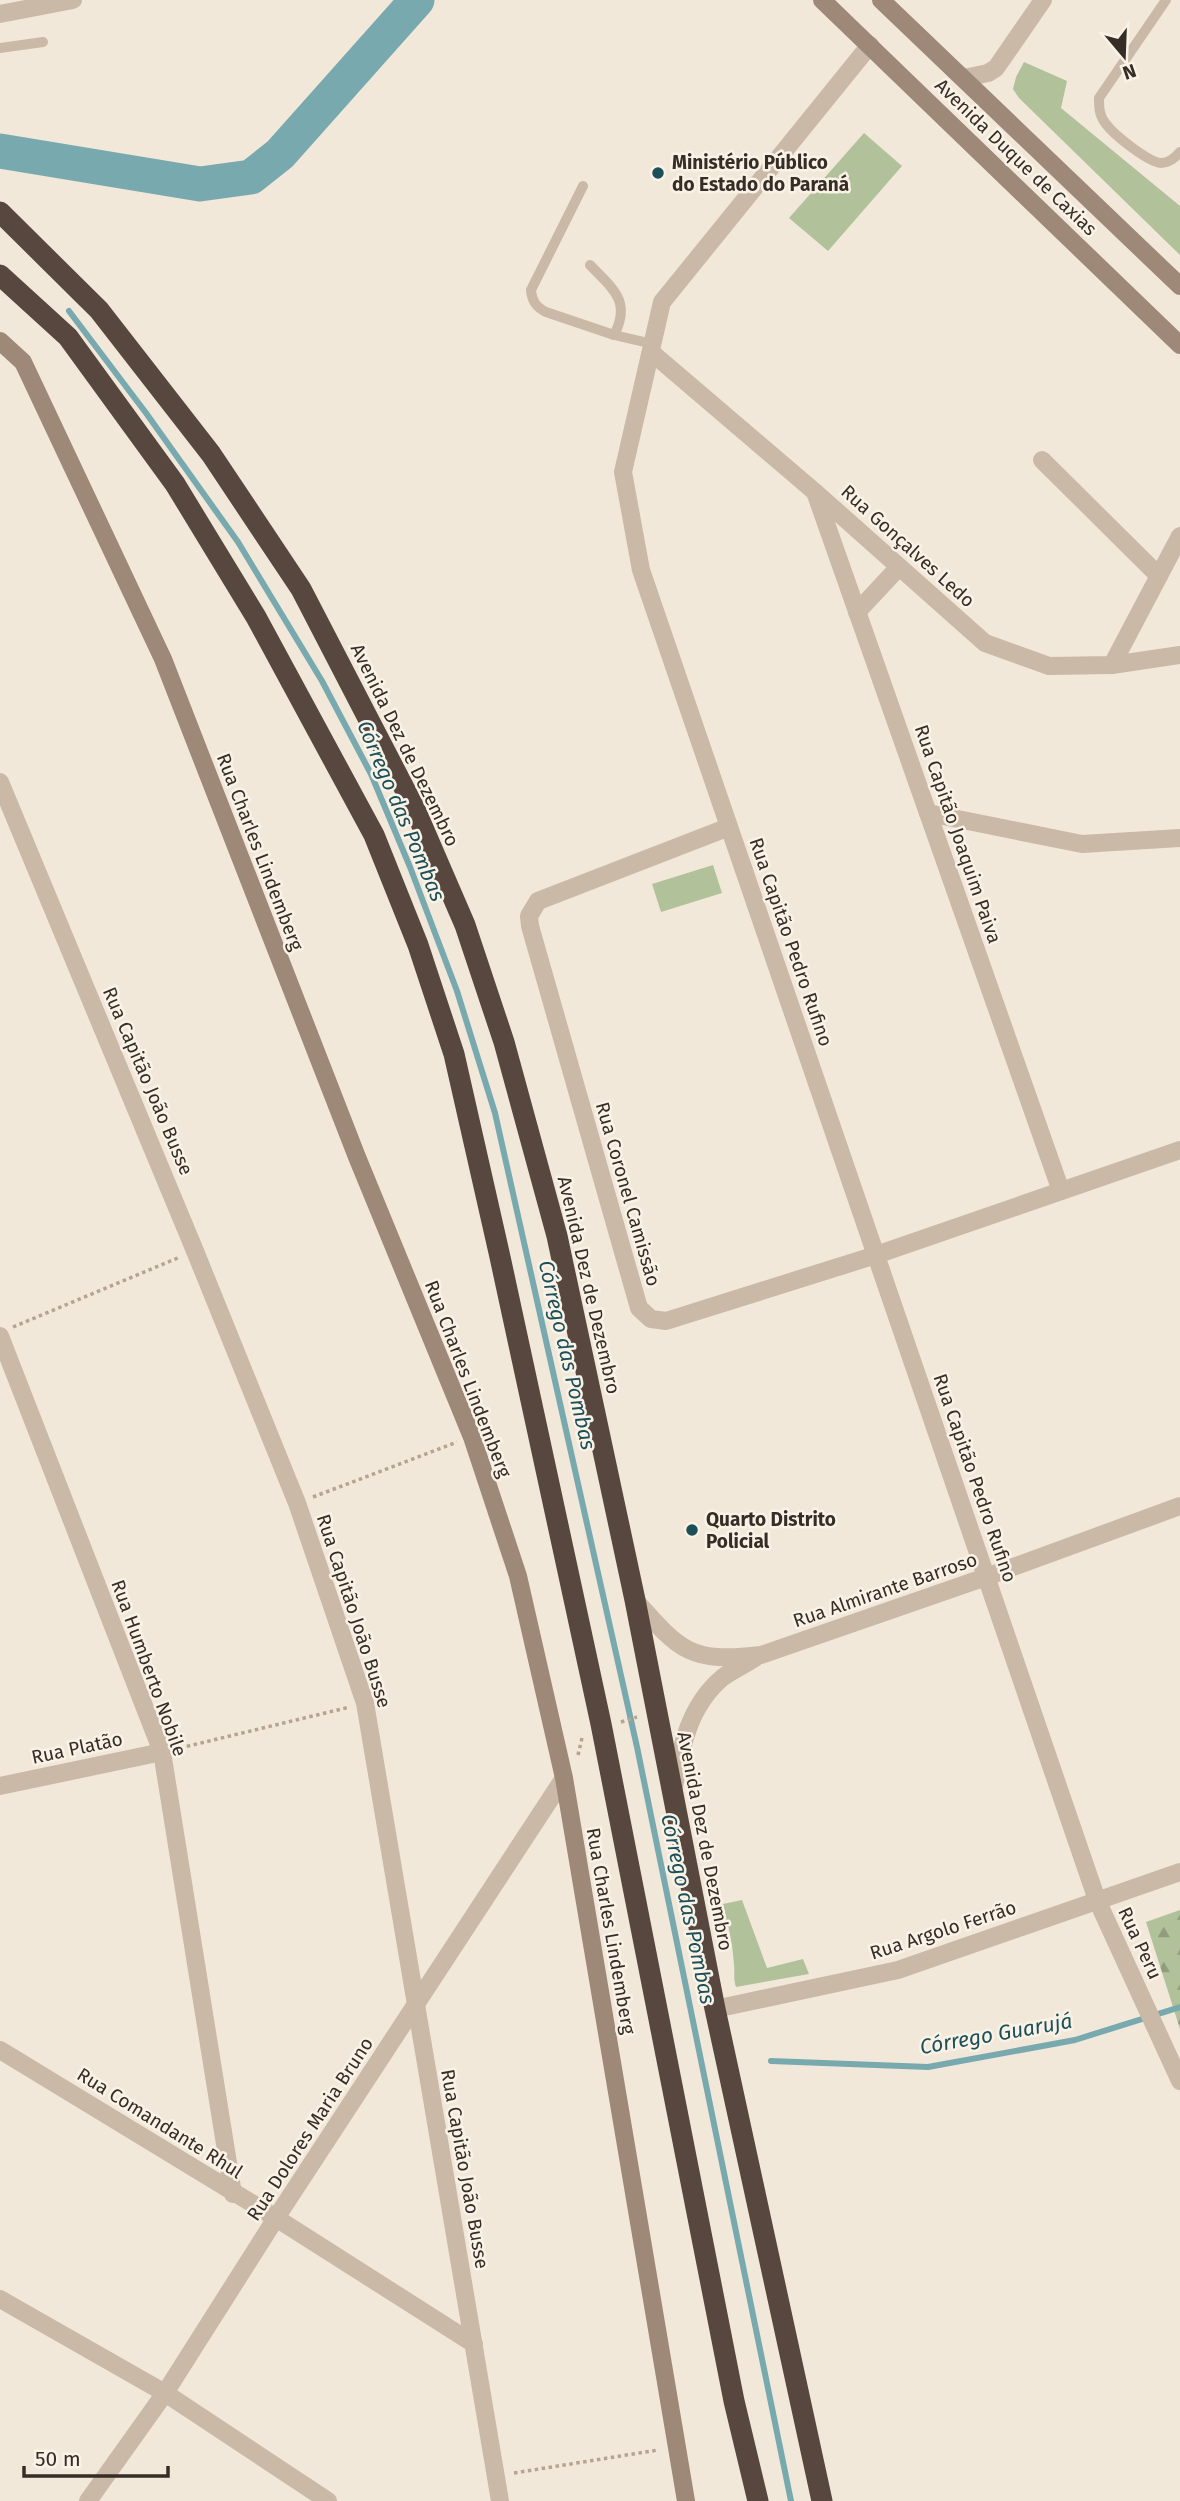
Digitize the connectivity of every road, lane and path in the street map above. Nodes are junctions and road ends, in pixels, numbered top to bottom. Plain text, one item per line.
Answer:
1 (73, 0) edge
2 (822, 0) edge
3 (881, 0) edge
4 (1043, 0) edge
5 (1166, 0) edge
6 (0, 14) edge
7 (43, 42) dead end
8 (870, 45) junction
9 (0, 48) edge
10 (964, 78) junction
11 (1180, 152) edge
12 (583, 186) dead end
13 (0, 212) edge
14 (590, 265) dead end
15 (0, 275) edge
16 (1180, 286) edge
17 (614, 335) junction
18 (0, 341) edge
19 (1180, 345) edge
20 (652, 348) junction
21 (1042, 460) dead end
22 (815, 492) junction
23 (1180, 536) edge
24 (900, 567) junction
25 (1159, 576) junction
26 (857, 612) junction
27 (1180, 655) edge
28 (1112, 664) junction
29 (0, 782) edge
30 (928, 813) junction
31 (729, 827) junction
32 (1180, 838) edge
33 (1180, 1150) edge
34 (1061, 1191) junction
35 (195, 1251) junction
36 (876, 1255) junction
37 (6, 1332) edge
38 (472, 1437) junction
39 (297, 1503) junction
40 (1180, 1506) edge
41 (986, 1577) junction
42 (635, 1600) junction
43 (761, 1655) junction
44 (365, 1703) junction
45 (640, 1717) dead end
46 (620, 1722) dead end
47 (586, 1732) dead end
48 (162, 1752) junction
49 (570, 1771) junction
50 (0, 1786) edge
51 (673, 1791) junction
52 (1180, 1872) edge
53 (1097, 1900) junction
54 (416, 2007) junction
55 (715, 2009) junction
56 (0, 2050) edge
57 (1180, 2081) edge
58 (233, 2194) junction
59 (276, 2218) junction
60 (0, 2299) edge
61 (474, 2344) junction
62 (165, 2393) junction
63 (678, 2447) junction
64 (496, 2476) junction
65 (88, 2501) edge
66 (328, 2501) edge
67 (500, 2501) edge
68 (686, 2501) edge
69 (758, 2501) edge
70 (822, 2501) edge

1 - 6 street
2 - 8 street, Avenida Duque de Caxias
3 - 10 street, Avenida Duque de Caxias
4 - 10 street
5 - 11 lane
7 - 9 lane
8 - 19 street, Avenida Duque de Caxias
8 - 20 street, Rua Capitão Pedro Rufino
10 - 16 street, Avenida Duque de Caxias
12 - 17 lane
13 - 42 highway, Avenida Dez de Dezembro
14 - 17 lane
15 - 69 highway
17 - 20 lane
18 - 38 street, Rua Charles Lindemberg
20 - 22 street, Rua Gonçalves Ledo
20 - 31 street, Rua Capitão Pedro Rufino
21 - 25 street
22 - 24 street, Rua Gonçalves Ledo
22 - 26 street, Rua Capitão Joaquim Paiva
23 - 25 street
24 - 26 street
24 - 28 street, Rua Gonçalves Ledo
25 - 28 street
26 - 30 street, Rua Capitão Joaquim Paiva
27 - 28 street, Rua Gonçalves Ledo
29 - 35 street, Rua Capitão João Busse
30 - 32 street
30 - 34 street, Rua Capitão Joaquim Paiva
31 - 36 street, Rua Capitão Pedro Rufino
31 - 36 street, Rua Coronel Camissão
33 - 34 street, Rua Coronel Camissão
34 - 36 street, Rua Coronel Camissão
35 - 37 path
35 - 39 street, Rua Capitão João Busse
36 - 41 street, Rua Capitão Pedro Rufino
37 - 48 street, Rua Humberto Nobile
38 - 39 path
38 - 49 street, Rua Charles Lindemberg
39 - 44 street, Rua Capitão João Busse
40 - 41 street, Rua Almirante Barroso
41 - 43 street, Rua Almirante Barroso
41 - 53 street, Rua Capitão Pedro Rufino
42 - 43 street, Rua Almirante Barroso
42 - 51 highway, Avenida Dez de Dezembro
43 - 51 street, Rua Almirante Barroso
44 - 48 path
44 - 54 street, Rua Capitão João Busse
45 - 46 path
47 - 49 path
48 - 50 street, Rua Platão
48 - 58 street, Rua Humberto Nobile
49 - 54 street, Rua Dolores Maria Bruno
49 - 63 street, Rua Charles Lindemberg
51 - 55 highway, Avenida Dez de Dezembro
52 - 53 street, Rua Argolo Ferrão
53 - 55 street, Rua Argolo Ferrão
53 - 57 street, Rua Peru
54 - 59 street, Rua Dolores Maria Bruno
54 - 61 street, Rua Capitão João Busse
55 - 70 highway, Avenida Dez de Dezembro
56 - 58 street, Rua Comandante Rhul
58 - 59 street, Rua Comandante Rhul
59 - 61 street, Rua Comandante Rhul
59 - 62 street, Rua Dolores Maria Bruno
60 - 62 street
61 - 64 street, Rua Capitão João Busse
62 - 65 street, Rua Dolores Maria Bruno
62 - 66 street
63 - 64 path
63 - 68 street, Rua Charles Lindemberg
64 - 67 street, Rua Capitão João Busse

